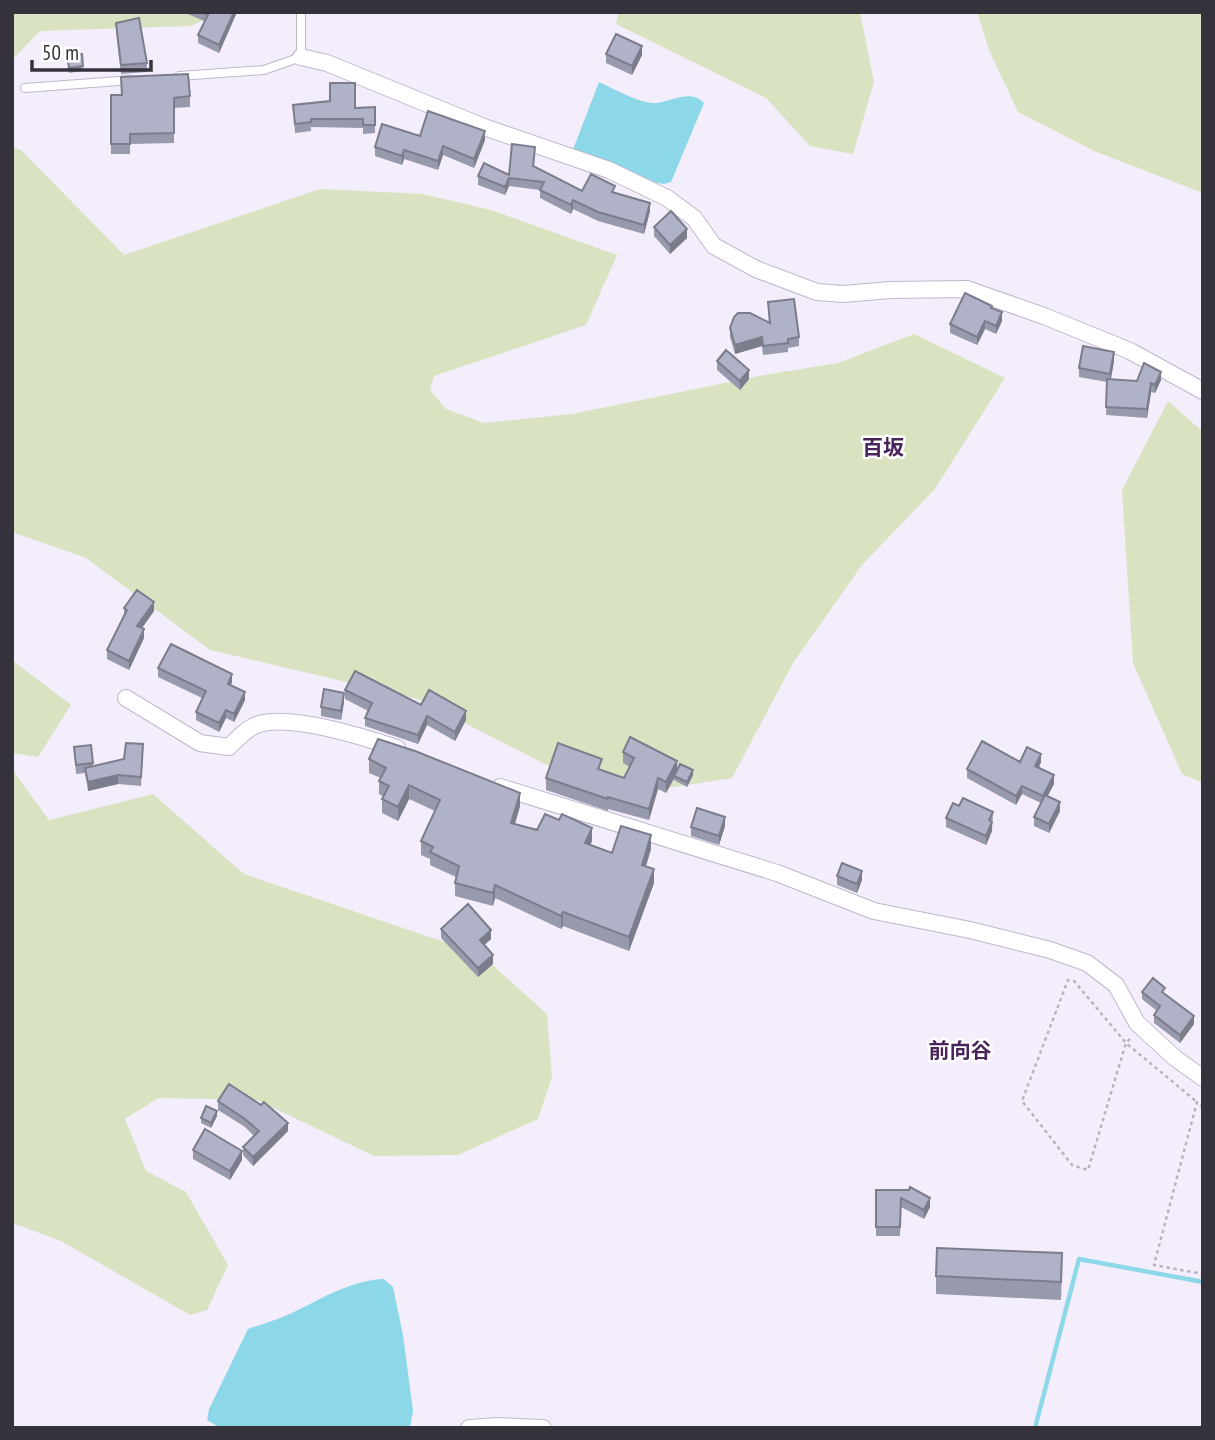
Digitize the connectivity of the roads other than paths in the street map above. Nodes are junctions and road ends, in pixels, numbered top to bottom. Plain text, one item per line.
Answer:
1 (302, 12) edge
2 (301, 57) junction
3 (171, 77) edge
4 (144, 79) edge
5 (24, 88) dead end
6 (1203, 391) edge
7 (126, 698) dead end
8 (408, 752) edge
9 (484, 780) edge
10 (1203, 1078) edge
11 (469, 1428) edge
12 (543, 1428) edge

1 - 2 lane
2 - 3 lane
2 - 6 street
4 - 5 lane
7 - 8 street
9 - 10 street
11 - 12 street

